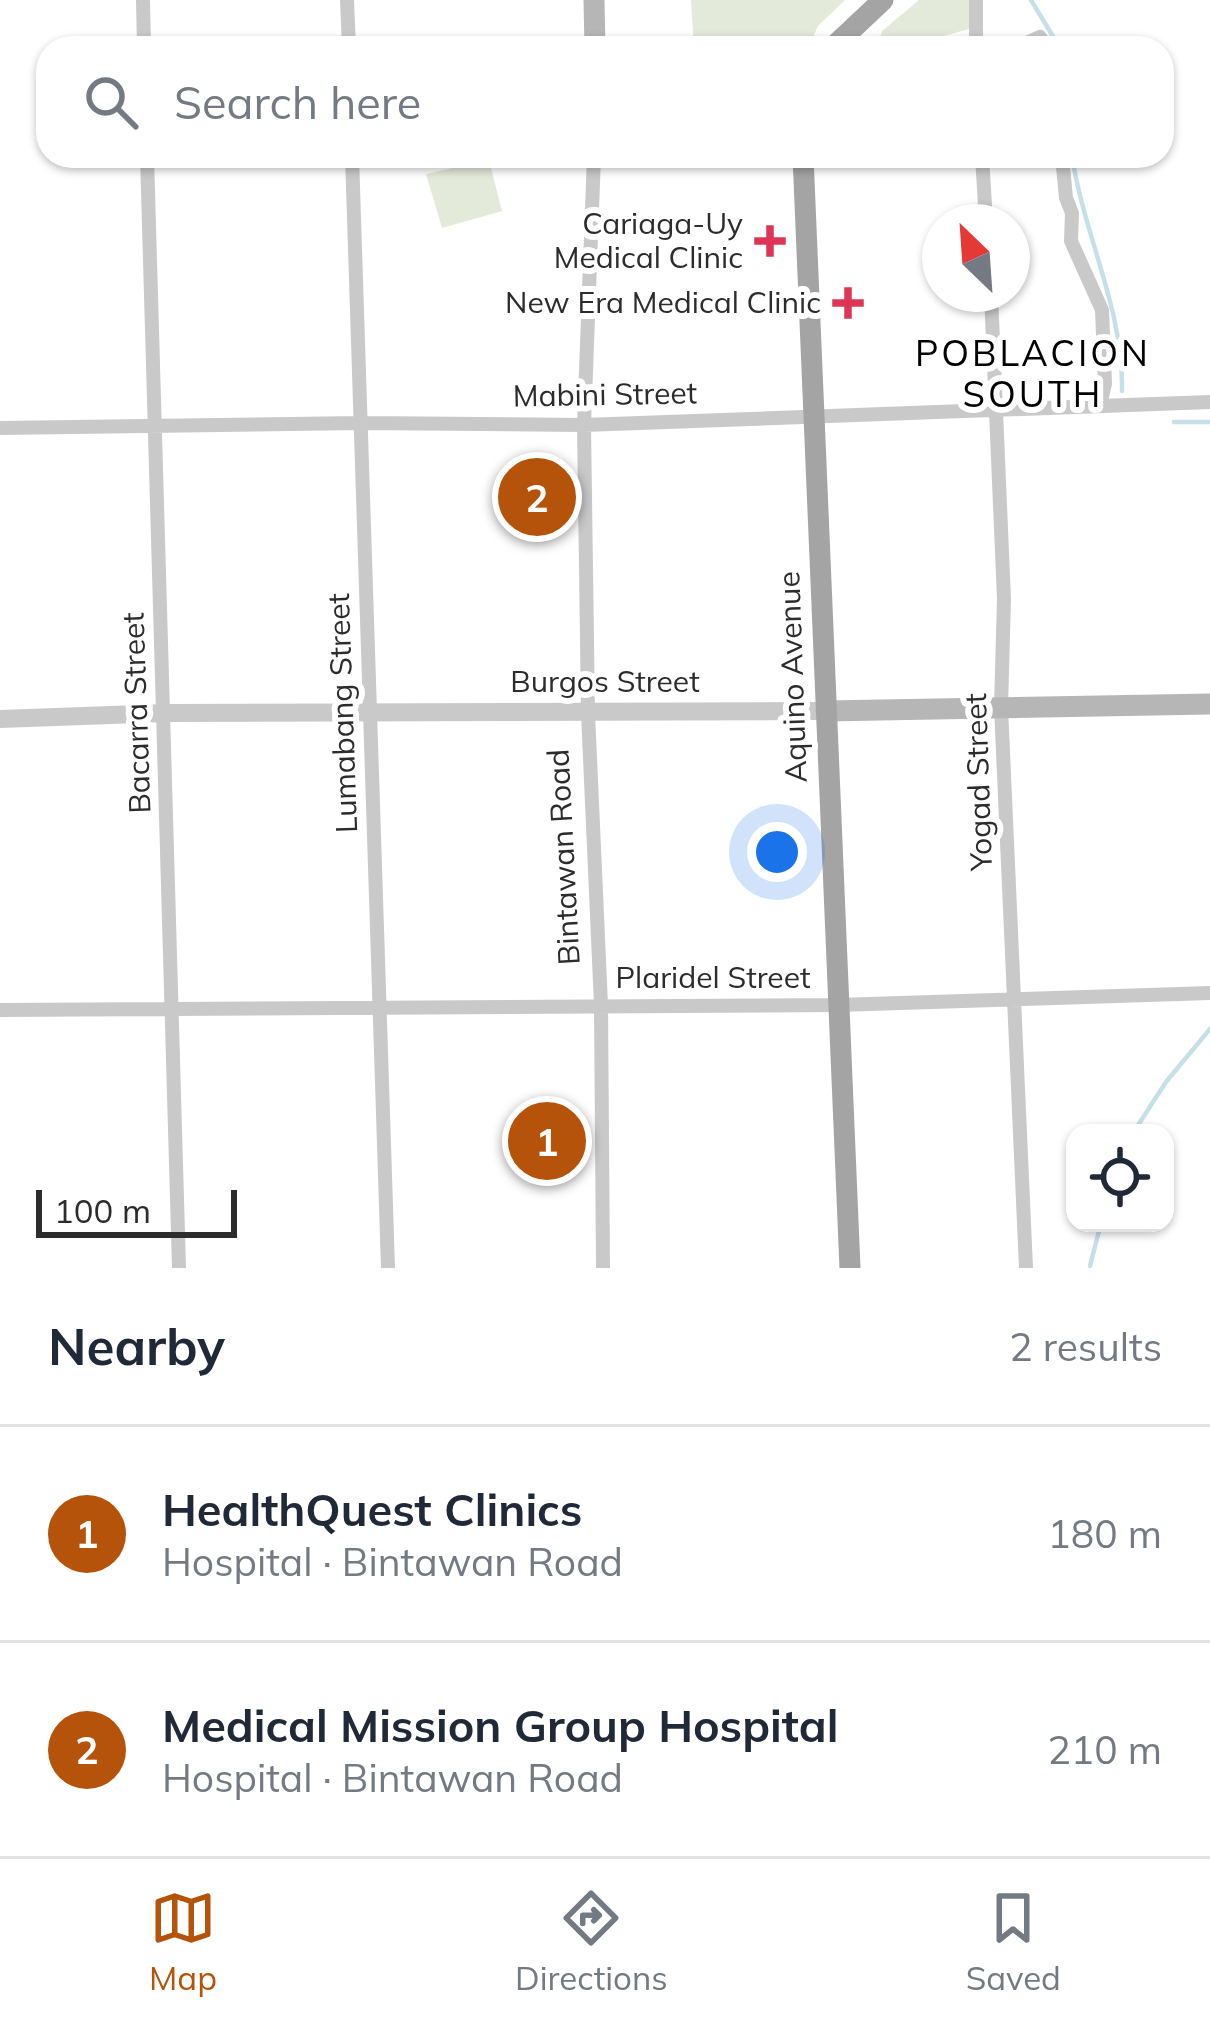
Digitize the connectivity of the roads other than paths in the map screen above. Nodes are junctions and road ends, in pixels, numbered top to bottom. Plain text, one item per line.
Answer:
1 (143, 0) edge
2 (347, 0) edge
3 (594, 0) edge
4 (883, 0) edge
5 (976, 0) edge
6 (144, 36) edge
7 (348, 36) edge
8 (595, 36) edge
9 (845, 36) edge
10 (976, 36) edge
11 (147, 168) edge
12 (352, 168) edge
13 (594, 168) edge
14 (803, 168) edge
15 (983, 168) edge
16 (1063, 168) edge
17 (985, 204) edge
18 (991, 312) edge
19 (1210, 402) edge
20 (1100, 405) junction
21 (994, 408) junction
22 (813, 415) junction
23 (361, 423) junction
24 (153, 425) junction
25 (584, 425) junction
26 (0, 428) edge
27 (1210, 704) edge
28 (1001, 707) junction
29 (370, 711) junction
30 (826, 711) junction
31 (166, 713) junction
32 (588, 713) junction
33 (0, 719) edge
34 (1210, 993) edge
35 (1016, 999) junction
36 (601, 1005) junction
37 (838, 1005) junction
38 (171, 1007) junction
39 (379, 1008) junction
40 (0, 1010) edge
41 (179, 1268) edge
42 (388, 1268) edge
43 (603, 1268) edge
44 (850, 1268) edge
45 (1026, 1268) edge

1 - 6 street
2 - 7 street
3 - 8 main road
4 - 9 main road
5 - 10 street
11 - 24 street, Bacarra Street
12 - 23 street, Lumabang Street
13 - 25 street, Bintawan Road
14 - 22 main road, Aquino Avenue
15 - 17 street
16 - 20 street
18 - 21 street, Yogad Street
19 - 20 street, Mabini Street
20 - 21 street, Mabini Street
21 - 22 street, Mabini Street
21 - 28 street, Yogad Street
22 - 25 street, Mabini Street
22 - 30 main road, Aquino Avenue
23 - 24 street, Mabini Street
23 - 25 street, Mabini Street
23 - 29 street, Lumabang Street
24 - 26 street, Mabini Street
24 - 31 street, Bacarra Street
25 - 32 street, Bintawan Road
27 - 28 main road, Burgos Street
28 - 30 main road, Burgos Street
28 - 35 street, Yogad Street
29 - 31 street, Burgos Street
29 - 32 street, Burgos Street
29 - 39 street, Lumabang Street
30 - 32 street, Burgos Street
30 - 37 main road, Aquino Avenue
31 - 33 street, Burgos Street
31 - 38 street, Bacarra Street
32 - 36 street, Bintawan Road
34 - 35 street, Plaridel Street
35 - 37 street, Plaridel Street
35 - 45 street, Yogad Street
36 - 37 street, Plaridel Street
36 - 39 street, Plaridel Street
36 - 43 street, Bintawan Road
37 - 44 main road, Aquino Avenue
38 - 39 street, Plaridel Street
38 - 40 street, Plaridel Street
38 - 41 street, Bacarra Street
39 - 42 street, Lumabang Street

